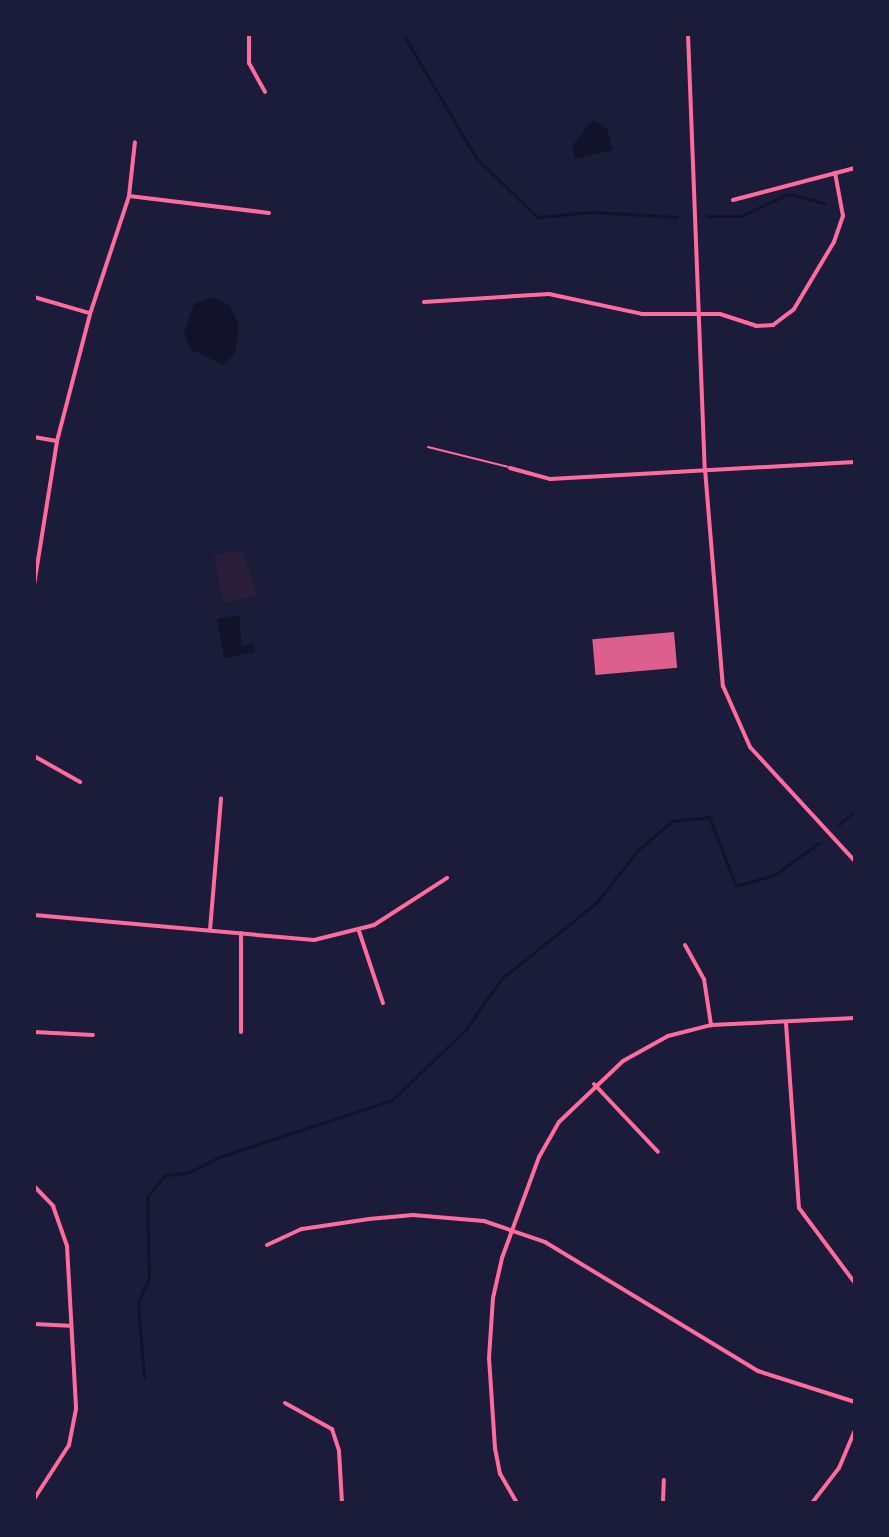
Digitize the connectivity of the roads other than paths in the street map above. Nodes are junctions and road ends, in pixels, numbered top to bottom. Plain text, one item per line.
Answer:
1 (249, 34) edge
2 (688, 34) edge
3 (265, 92) dead end
4 (135, 142) dead end
5 (855, 168) edge
6 (835, 173) junction
7 (129, 196) junction
8 (733, 200) dead end
9 (269, 213) dead end
10 (34, 297) edge
11 (424, 302) dead end
12 (697, 313) junction
13 (90, 314) junction
14 (34, 437) edge
15 (57, 441) junction
16 (428, 447) dead end
17 (855, 462) edge
18 (510, 468) joint
19 (705, 469) junction
20 (34, 585) edge
21 (34, 756) edge
22 (80, 782) dead end
23 (221, 798) dead end
24 (855, 861) edge
25 (447, 878) dead end
26 (34, 915) edge
27 (210, 930) junction
28 (359, 931) junction
29 (241, 933) junction
30 (685, 945) dead end
31 (383, 1003) dead end
32 (855, 1018) edge
33 (786, 1023) junction
34 (711, 1025) junction
35 (34, 1032) edge
36 (241, 1032) dead end
37 (93, 1035) dead end
38 (594, 1084) junction
39 (658, 1152) dead end
40 (34, 1186) edge
41 (512, 1230) junction
42 (267, 1245) dead end
43 (855, 1283) edge
44 (34, 1324) edge
45 (69, 1326) junction
46 (855, 1402) edge
47 (285, 1403) dead end
48 (855, 1430) edge
49 (664, 1480) dead end
50 (34, 1499) edge
51 (342, 1503) edge
52 (517, 1503) edge
53 (663, 1503) edge
54 (812, 1503) edge

1 - 3 street
2 - 12 street
4 - 7 street
5 - 6 street
6 - 8 street
6 - 12 street
7 - 9 street
7 - 13 street
10 - 13 street
11 - 12 street
12 - 19 street
13 - 15 street
14 - 15 street
15 - 20 street
16 - 18 lane
17 - 19 street
18 - 19 street
19 - 24 street
21 - 22 street
23 - 27 street
25 - 28 street
26 - 27 street
27 - 29 street
28 - 29 street
28 - 31 street
29 - 36 street
30 - 34 street
32 - 33 street
33 - 34 street
33 - 43 street
34 - 38 street
35 - 37 street
38 - 39 street
38 - 41 street
40 - 45 street
41 - 42 street
41 - 46 street
41 - 52 street
44 - 45 street
45 - 50 street
47 - 51 street
48 - 54 street
49 - 53 street

